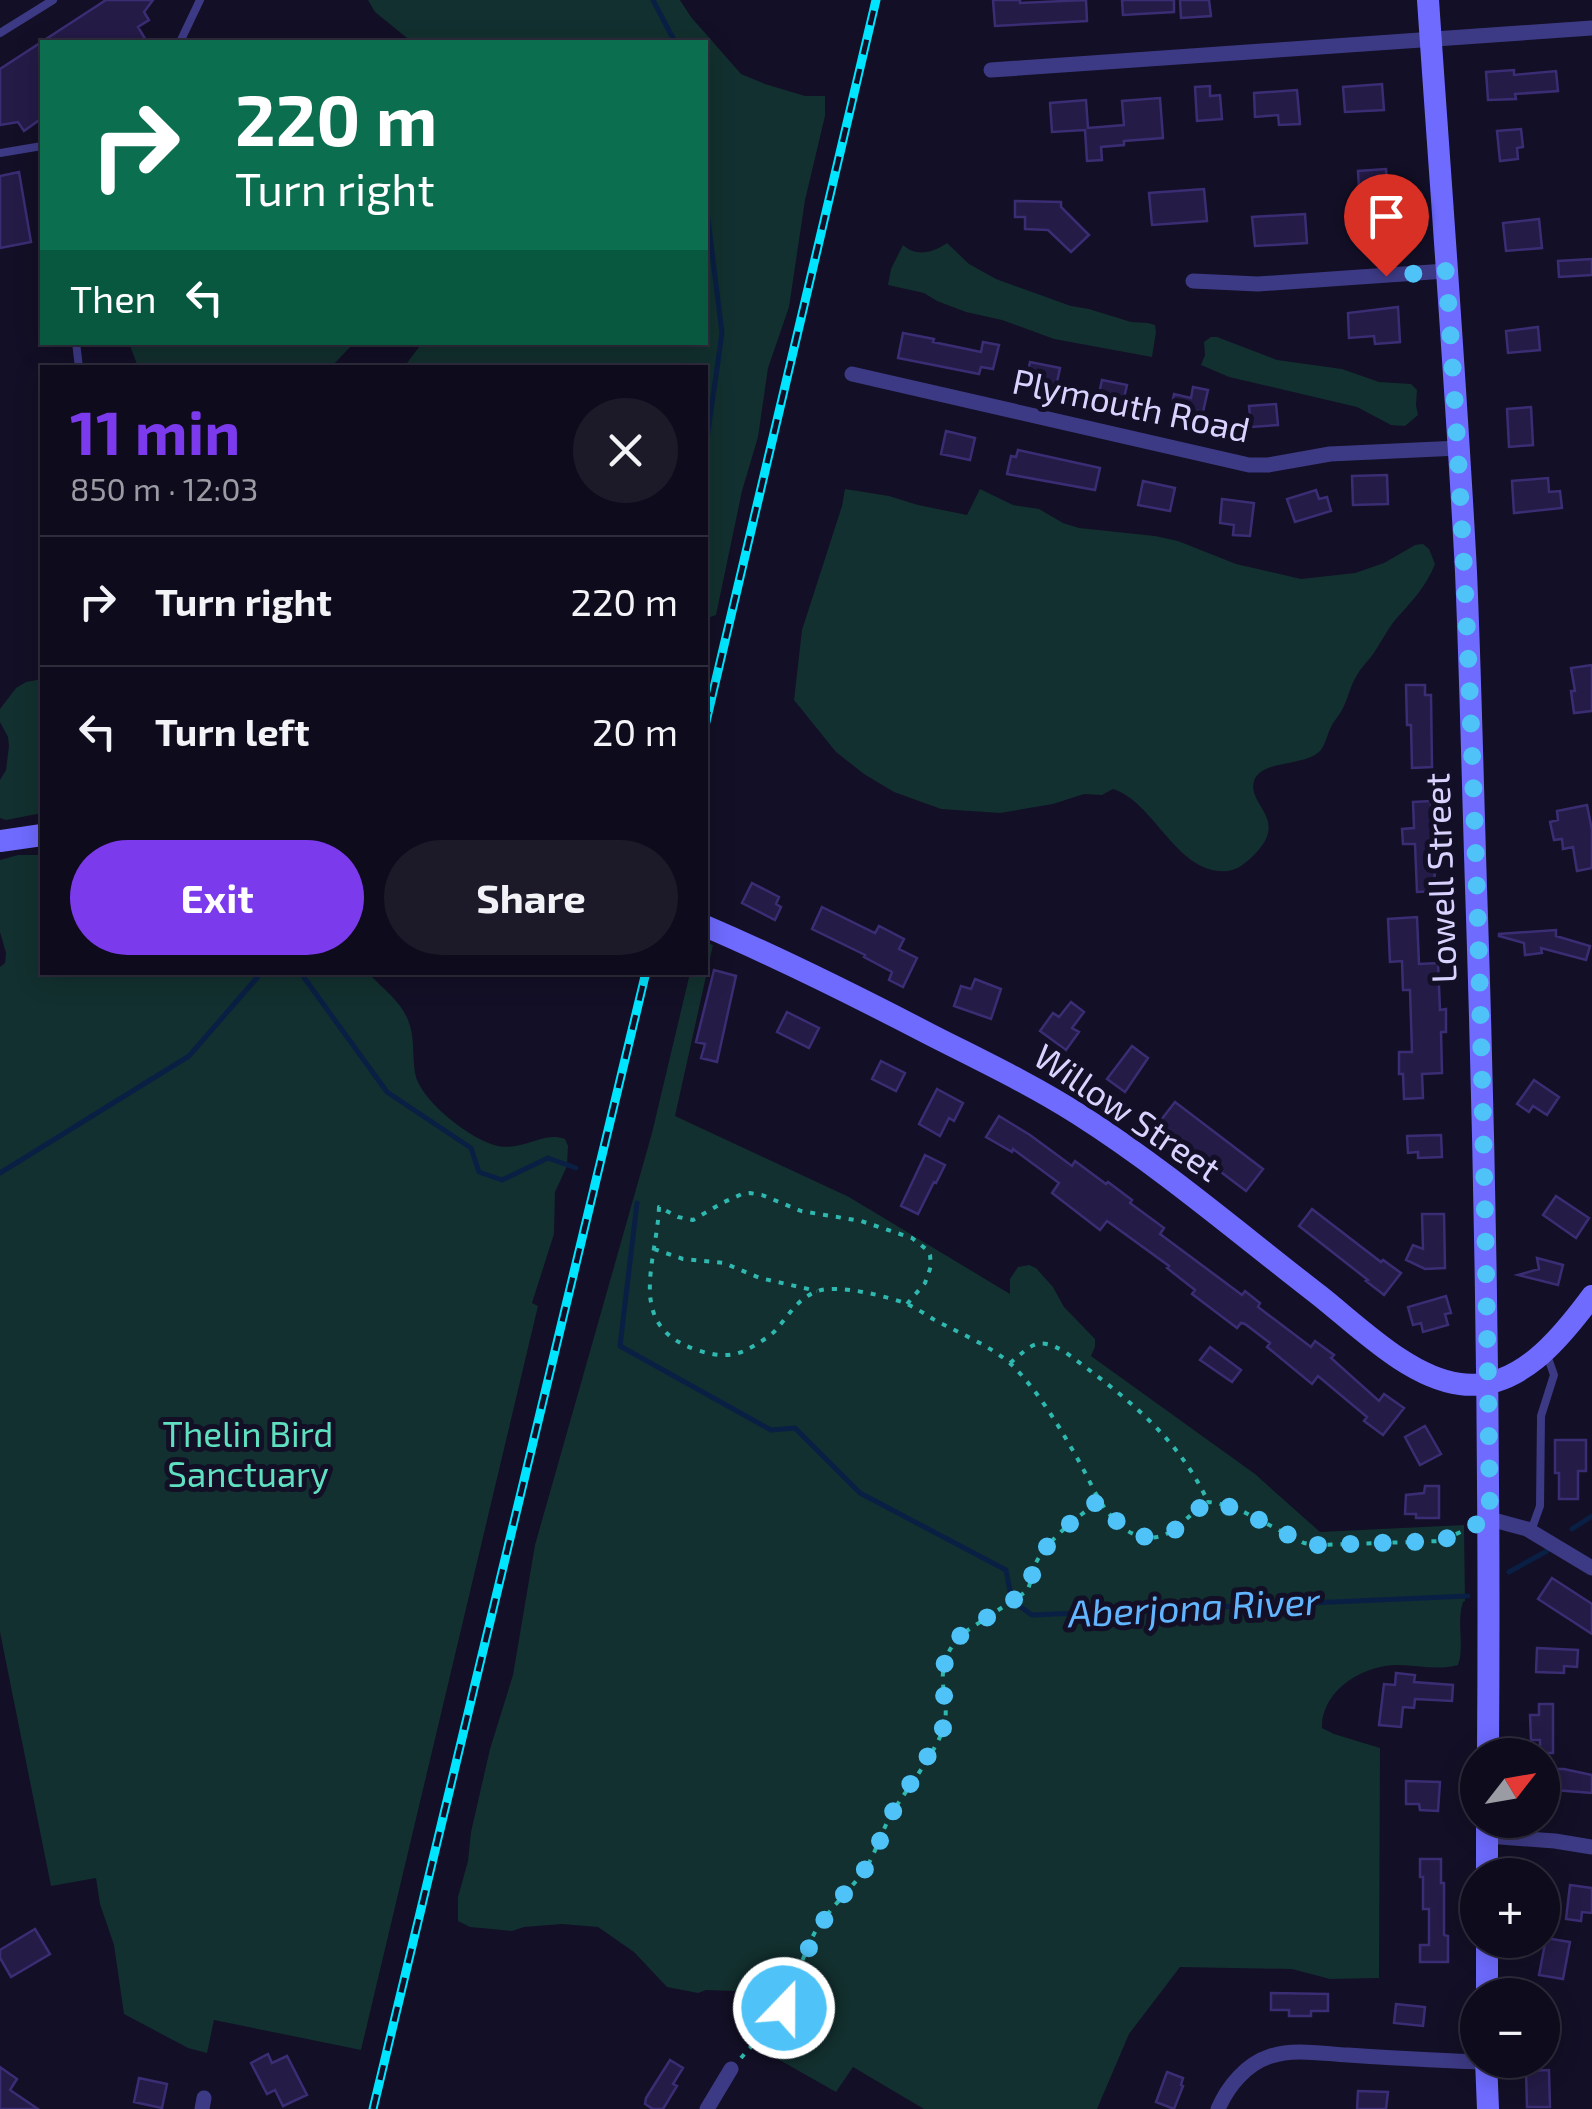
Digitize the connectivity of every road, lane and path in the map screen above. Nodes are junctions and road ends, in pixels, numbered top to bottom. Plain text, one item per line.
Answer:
1 (54, 0) edge
2 (200, 0) edge
3 (1428, 0) edge
4 (1592, 28) edge
5 (0, 33) edge
6 (181, 40) edge
7 (1430, 40) junction
8 (991, 70) dead end
9 (40, 146) edge
10 (0, 153) edge
11 (1446, 271) junction
12 (1193, 281) dead end
13 (852, 374) dead end
14 (1459, 448) junction
15 (40, 834) edge
16 (0, 842) edge
17 (708, 927) edge
18 (654, 1249) junction
19 (817, 1291) junction
20 (1592, 1296) edge
21 (907, 1304) junction
22 (1545, 1352) junction
23 (1010, 1364) junction
24 (1488, 1384) junction
25 (1099, 1500) junction
26 (1208, 1502) junction
27 (1490, 1518) junction
28 (1531, 1531) junction
29 (1592, 1568) edge
30 (1488, 1738) edge
31 (1539, 1838) edge
32 (1592, 1847) edge
33 (1460, 2060) edge
34 (731, 2069) joint
35 (1487, 2078) edge
36 (707, 2109) edge
37 (1218, 2109) edge
38 (1488, 2109) edge

1 - 5 lane
2 - 6 lane
3 - 7 main road, Lowell Street
4 - 7 street
7 - 8 street
7 - 11 main road, Lowell Street
9 - 10 lane
11 - 12 street
11 - 14 main road, Lowell Street
13 - 14 street, Plymouth Road
14 - 24 main road, Lowell Street
15 - 16 main road
17 - 24 main road, Willow Street
18 - 19 path
18 - 19 path
18 - 21 path
19 - 21 path
20 - 22 main road
21 - 23 path
22 - 24 main road
22 - 28 lane
23 - 25 path
23 - 26 path
24 - 27 main road, Lowell Street
25 - 26 path
25 - 34 path
26 - 27 path
27 - 28 street
27 - 30 main road, Lowell Street
28 - 29 street
31 - 32 street
33 - 37 street
34 - 36 street
35 - 38 main road

